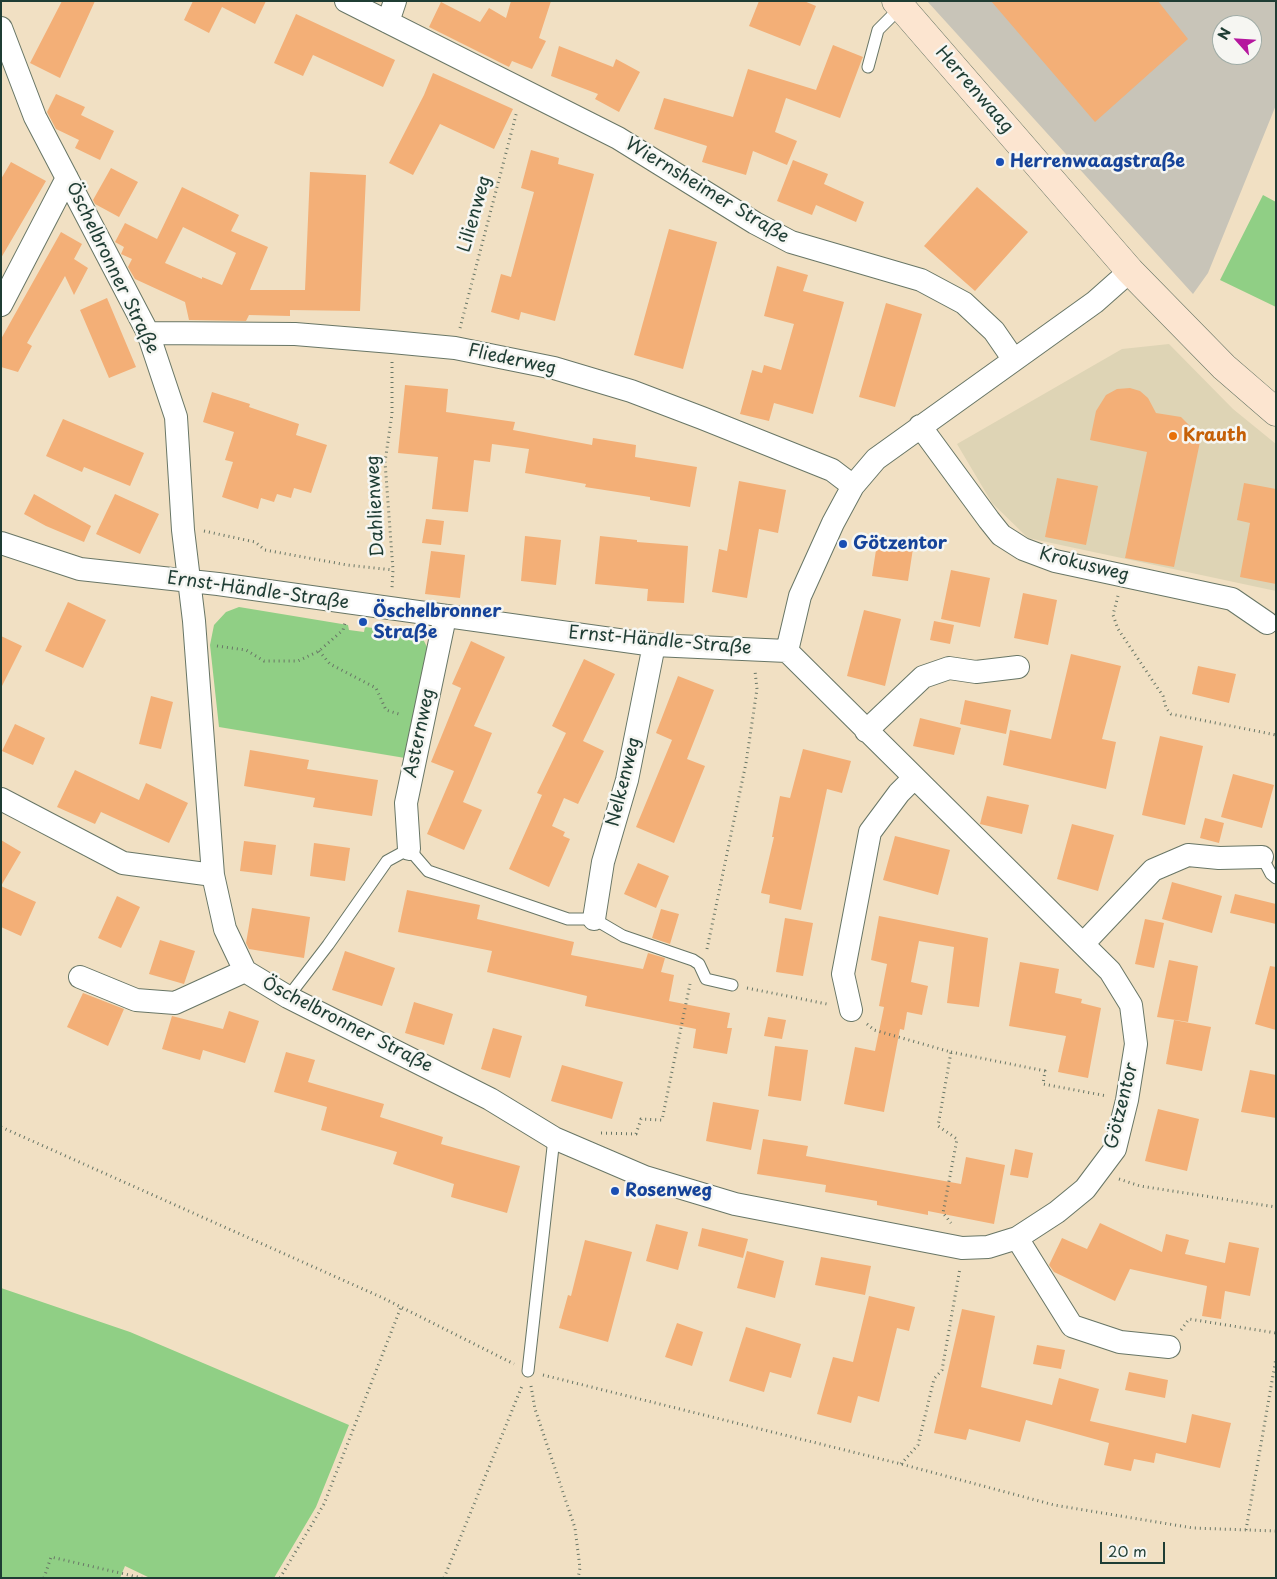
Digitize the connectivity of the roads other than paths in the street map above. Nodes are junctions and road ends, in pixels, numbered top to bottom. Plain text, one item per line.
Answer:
1 (346, 1) edge
2 (898, 4) edge
3 (392, 12) edge
4 (1, 28) edge
5 (868, 67) dead end
6 (67, 178) junction
7 (1130, 271) junction
8 (1, 305) edge
9 (148, 333) junction
10 (1014, 360) junction
11 (1276, 412) edge
12 (920, 426) junction
13 (853, 486) junction
14 (1, 543) edge
15 (189, 581) junction
16 (445, 617) junction
17 (1267, 623) dead end
18 (654, 645) junction
19 (787, 651) junction
20 (1018, 667) dead end
21 (866, 731) junction
22 (914, 778) junction
23 (1, 800) edge
24 (409, 849) junction
25 (1262, 856) joint
26 (214, 875) junction
27 (1276, 878) edge
28 (594, 918) junction
29 (1083, 944) junction
30 (245, 971) junction
31 (80, 977) dead end
32 (732, 985) road end
33 (288, 997) junction
34 (851, 1010) road end
35 (554, 1138) junction
36 (1017, 1238) junction
37 (1169, 1347) road end
38 (528, 1371) road end

1 - 3 street, Wiernsheimer Straße
2 - 5 lane
2 - 7 main road, Herrenwaag
3 - 10 street, Wiernsheimer Straße
4 - 6 street, Öschelbronner Straße
6 - 8 street
6 - 9 street, Öschelbronner Straße
7 - 10 street
7 - 11 main road
9 - 13 street, Fliederweg
9 - 15 street, Öschelbronner Straße
10 - 12 street
12 - 13 street
12 - 17 street, Krokusweg
13 - 19 street
14 - 15 street, Ernst-Händle-Straße
15 - 16 street, Ernst-Händle-Straße
15 - 26 street, Öschelbronner Straße
16 - 18 street, Ernst-Händle-Straße
16 - 24 street, Asternweg
18 - 19 street, Ernst-Händle-Straße
18 - 28 street, Nelkenweg
19 - 21 street, Götzentor
20 - 21 street
21 - 22 street, Götzentor
22 - 29 street, Götzentor
22 - 34 street
23 - 26 street
24 - 28 lane
24 - 33 lane
25 - 27 lane
25 - 29 street
26 - 30 street, Öschelbronner Straße
28 - 32 lane
29 - 36 street, Götzentor
30 - 31 street
30 - 33 street, Öschelbronner Straße
33 - 35 street, Öschelbronner Straße
35 - 36 street, Götzentor
35 - 38 lane
36 - 37 street

